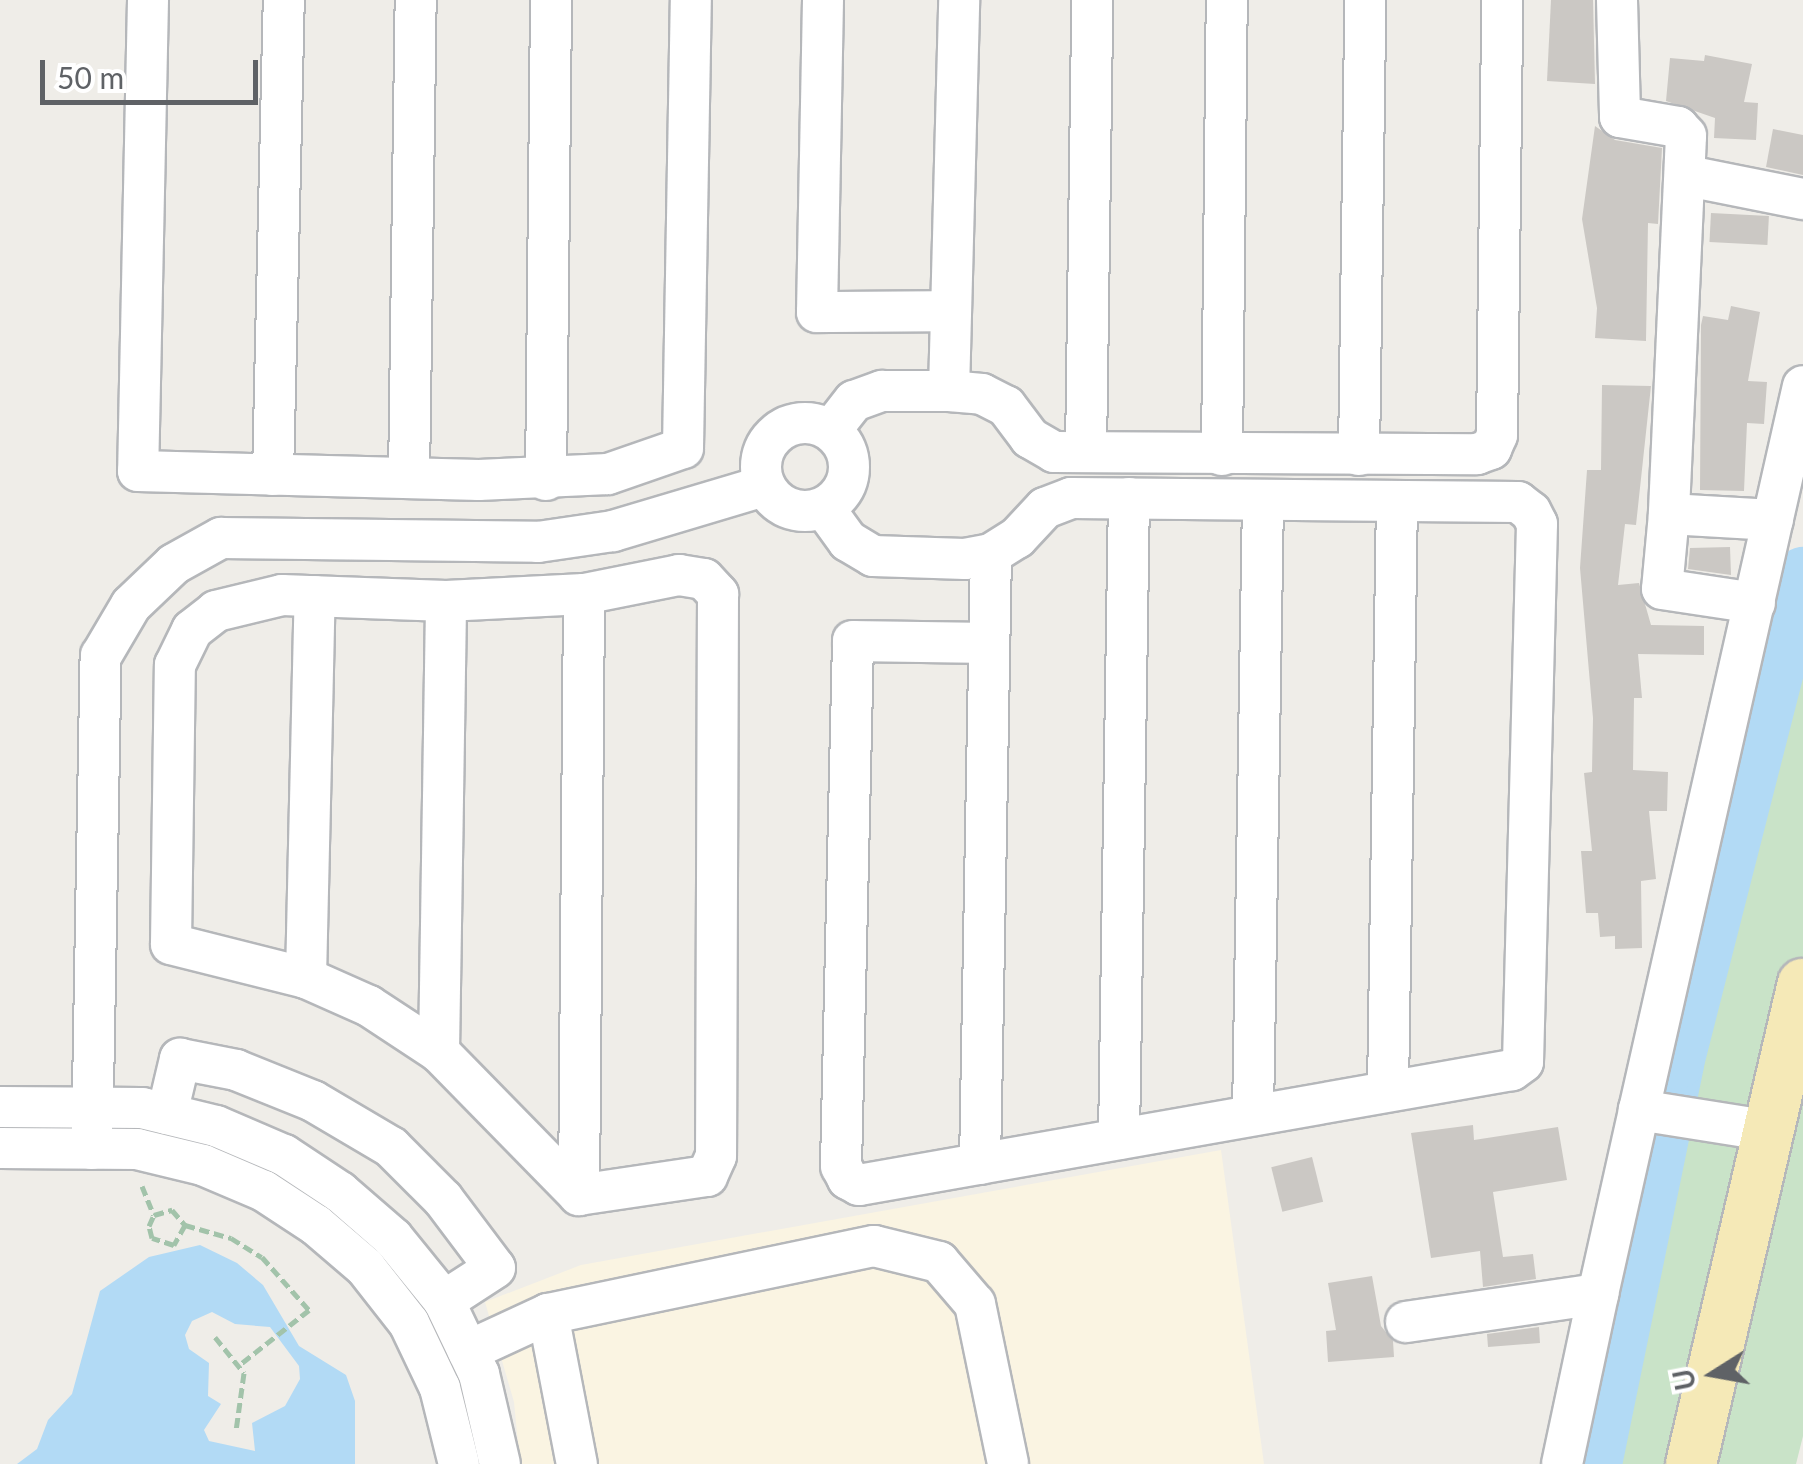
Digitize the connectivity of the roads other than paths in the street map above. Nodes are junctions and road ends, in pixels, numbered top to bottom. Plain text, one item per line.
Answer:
1 (148, 0) edge
2 (284, 0) edge
3 (416, 0) edge
4 (551, 0) edge
5 (690, 0) edge
6 (823, 0) edge
7 (959, 0) edge
8 (1092, 0) edge
9 (1227, 0) edge
10 (1365, 0) edge
11 (1502, 0) edge
12 (1617, 0) edge
13 (1688, 176) junction
14 (1803, 200) edge
15 (951, 311) junction
16 (1803, 386) edge
17 (948, 391) junction
18 (831, 430) junction
19 (1086, 452) junction
20 (1222, 455) junction
21 (1360, 455) junction
22 (272, 474) junction
23 (409, 478) junction
24 (480, 480) junction
25 (546, 480) junction
26 (764, 486) junction
27 (1129, 498) junction
28 (1263, 500) junction
29 (1398, 501) junction
30 (824, 508) junction
31 (1669, 514) junction
32 (1774, 520) junction
33 (378, 537) junction
34 (476, 541) junction
35 (990, 554) junction
36 (584, 594) junction
37 (315, 596) junction
38 (377, 597) junction
39 (446, 601) junction
40 (1755, 604) junction
41 (989, 642) junction
42 (306, 978) junction
43 (1803, 984) edge
44 (439, 1052) junction
45 (1388, 1091) junction
46 (0, 1107) edge
47 (93, 1108) junction
48 (1645, 1111) junction
49 (167, 1114) junction
50 (1254, 1115) junction
51 (1771, 1131) junction
52 (1118, 1139) junction
53 (0, 1148) edge
54 (92, 1149) junction
55 (980, 1164) junction
56 (579, 1195) junction
57 (1598, 1294) junction
58 (444, 1301) junction
59 (548, 1314) junction
60 (1406, 1322) dead end
61 (468, 1351) junction
62 (460, 1464) edge
63 (500, 1464) edge
64 (577, 1464) edge
65 (1008, 1464) edge
66 (1562, 1464) edge
67 (1691, 1464) edge

1 - 22 street
2 - 22 street
3 - 23 street
4 - 25 street
5 - 25 street
6 - 15 street
7 - 15 street
8 - 19 street
9 - 20 street
10 - 21 street
11 - 21 street
12 - 13 street
13 - 14 street
13 - 31 street
15 - 17 street
16 - 32 street
17 - 18 street
17 - 19 street
18 - 26 street
18 - 30 street
19 - 20 street
20 - 21 street
22 - 23 street
23 - 24 street
24 - 25 street
24 - 34 street
26 - 30 street
26 - 34 street
27 - 28 street
27 - 35 street
27 - 52 street
28 - 29 street
28 - 50 street
29 - 45 street
29 - 45 street
30 - 35 street
31 - 32 street
31 - 40 street
32 - 40 street
33 - 34 street
33 - 38 street
33 - 47 street
35 - 41 street
36 - 39 street
36 - 56 street
36 - 56 street
37 - 38 street
37 - 42 street
37 - 42 street
38 - 39 street
39 - 44 street
40 - 48 street
41 - 55 street
41 - 55 street
42 - 44 street
43 - 51 main road
44 - 56 street
45 - 50 street
46 - 47 street
47 - 49 street
47 - 54 street
48 - 51 street
48 - 57 street
49 - 58 street
49 - 58 street
50 - 52 street
51 - 67 main road
52 - 55 street
53 - 54 street
54 - 62 street
57 - 60 street
57 - 66 street
58 - 61 street
59 - 61 street
59 - 64 street
59 - 65 street
61 - 63 street

